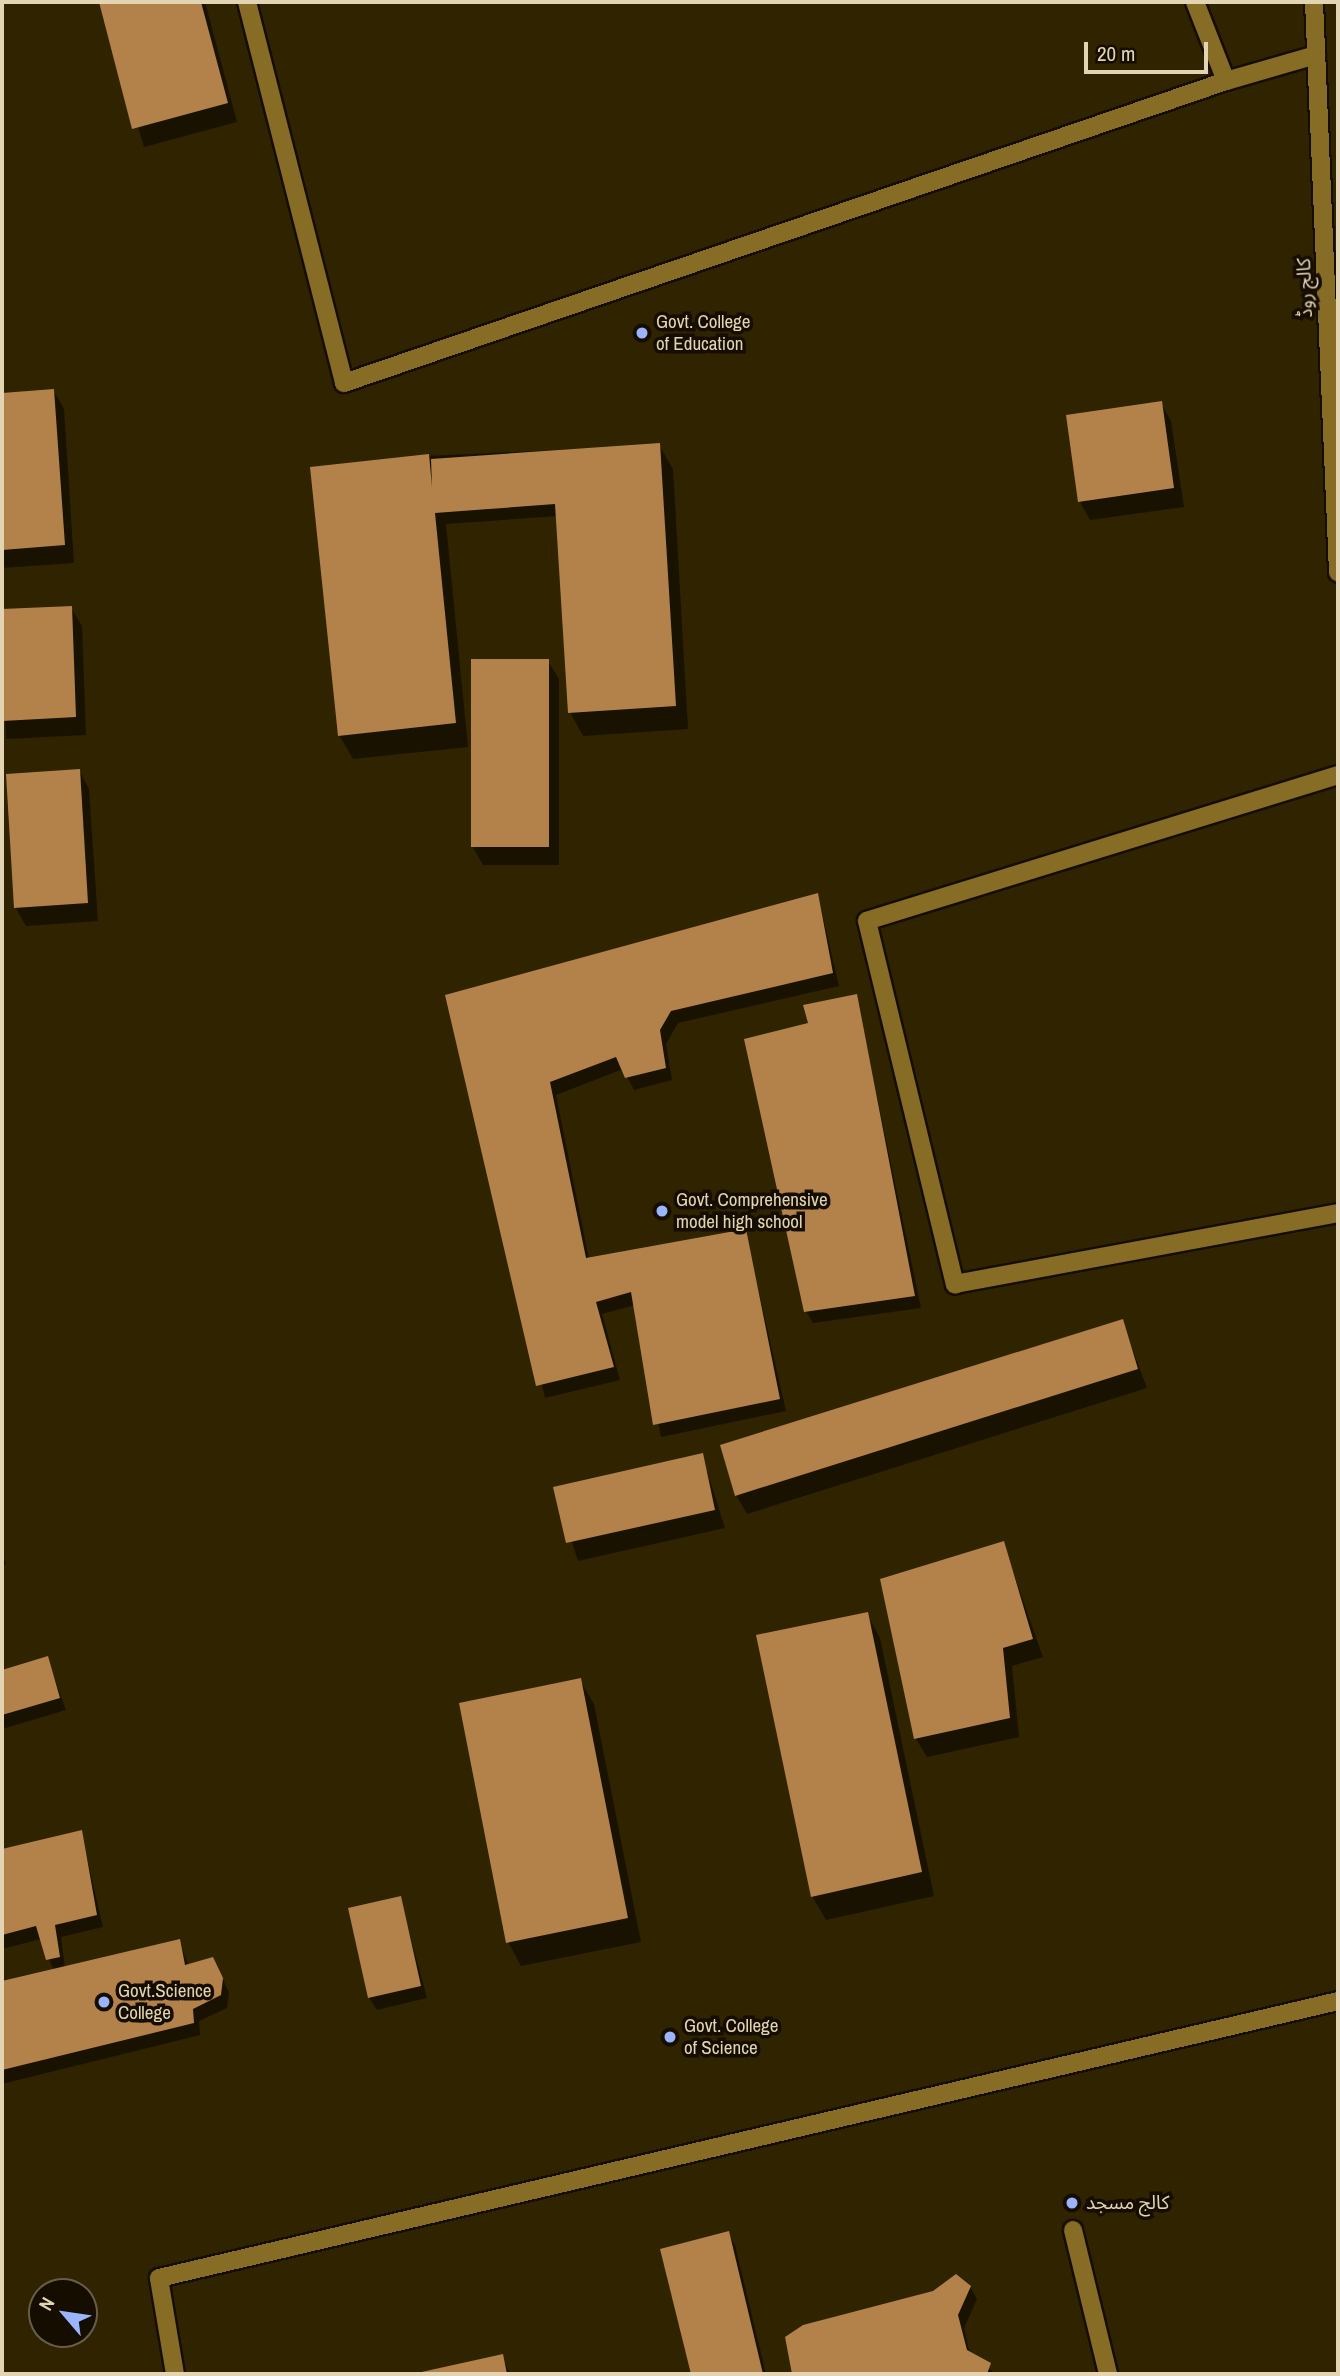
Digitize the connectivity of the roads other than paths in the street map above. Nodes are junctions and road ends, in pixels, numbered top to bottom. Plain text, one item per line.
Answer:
1 (247, 2) edge
2 (1195, 2) edge
3 (1314, 2) edge
4 (1316, 55) junction
5 (1226, 80) junction
6 (1338, 572) edge
7 (1338, 775) edge
8 (1338, 1213) edge
9 (1338, 2001) edge
10 (1073, 2230) dead end
11 (175, 2374) edge
12 (1108, 2374) edge

1 - 5 street
2 - 5 street
3 - 4 street, کالج روڈ
4 - 5 street
4 - 6 street, کالج روڈ
7 - 8 street
9 - 11 street
10 - 12 street

